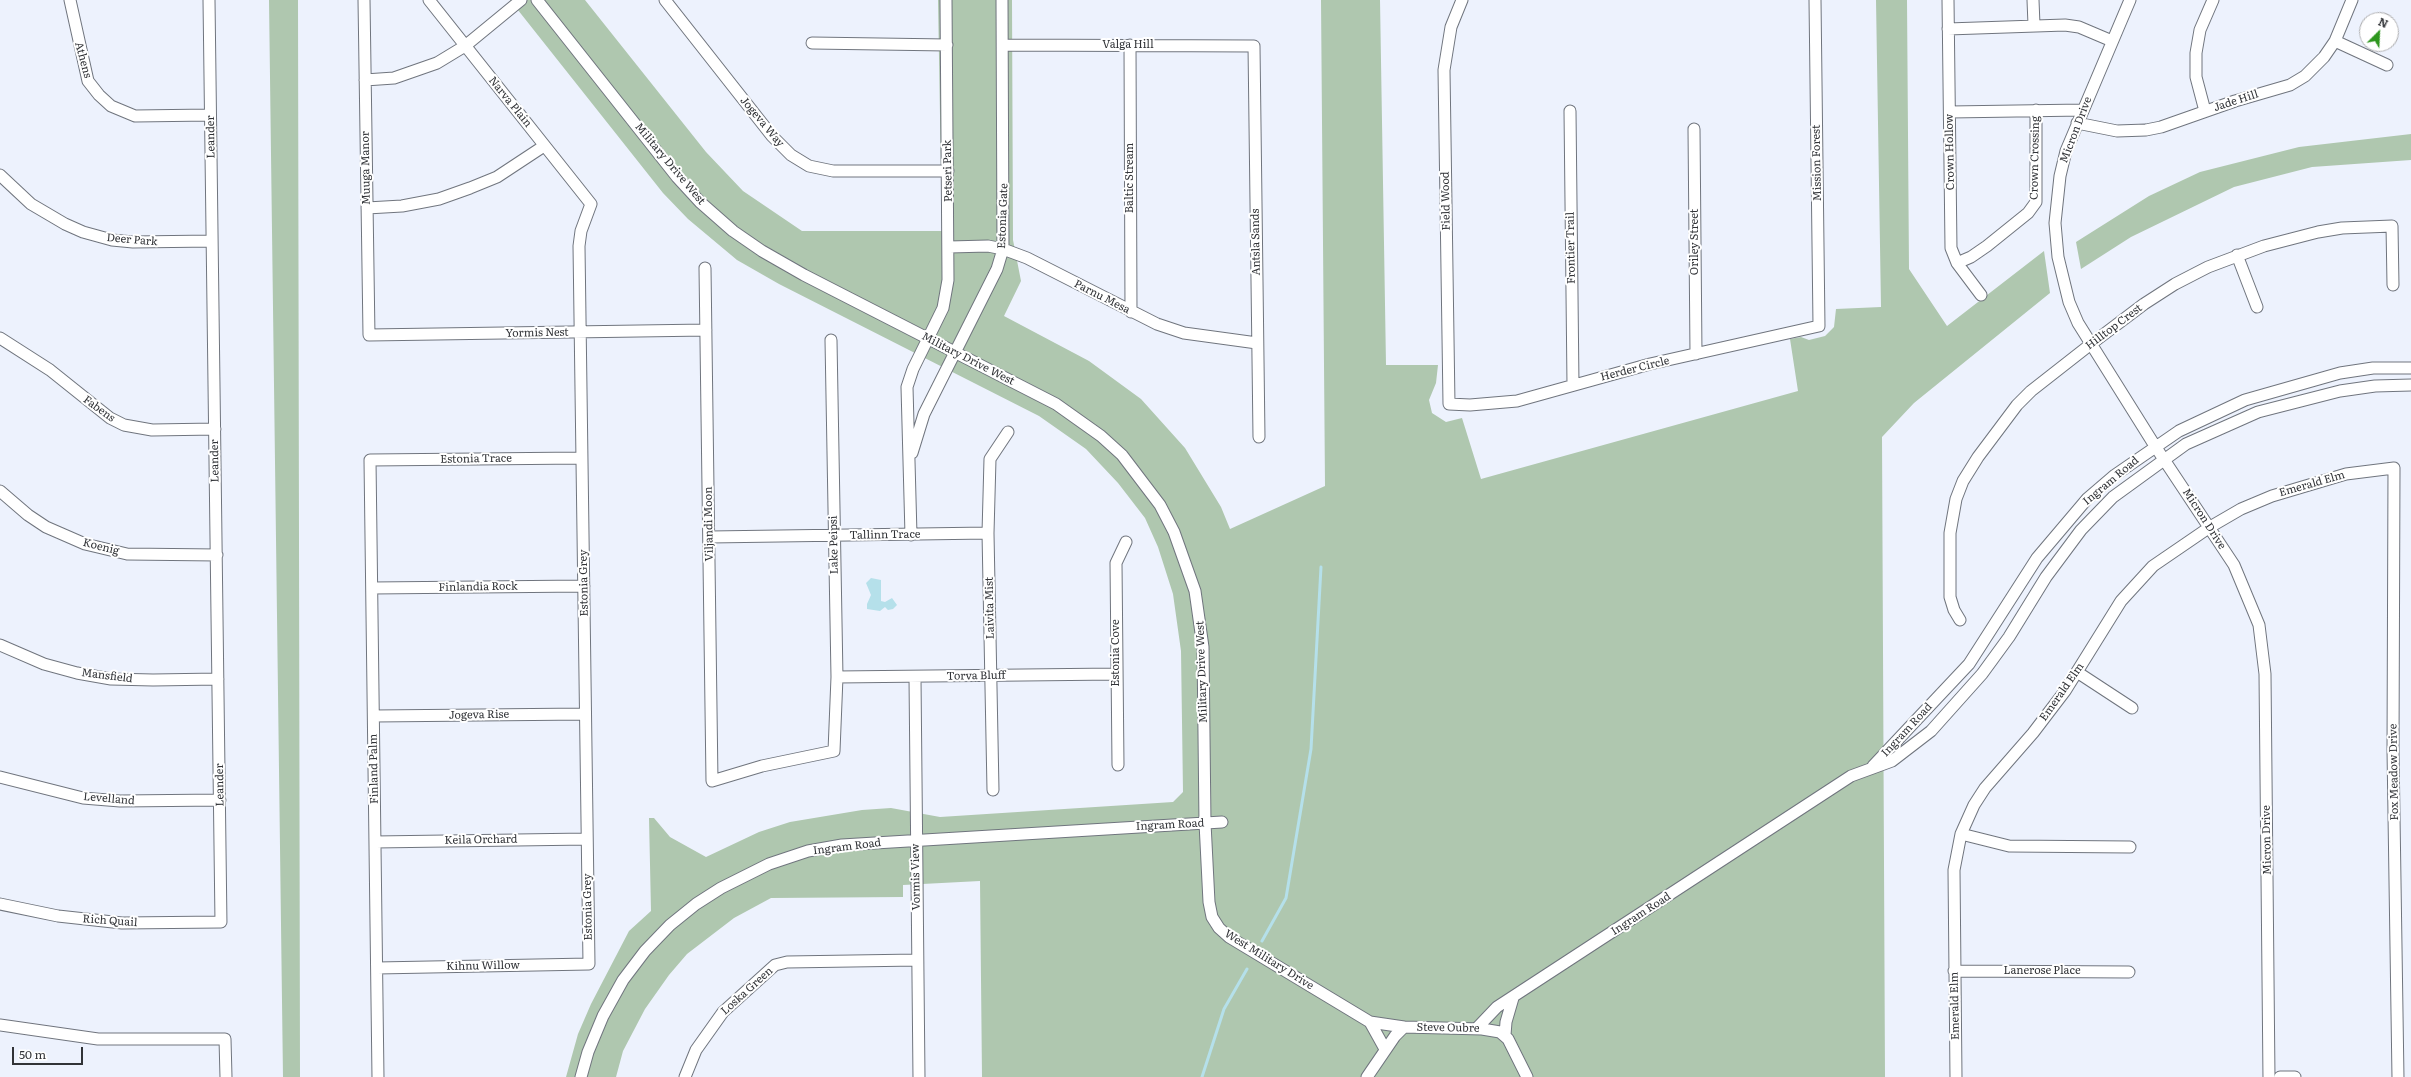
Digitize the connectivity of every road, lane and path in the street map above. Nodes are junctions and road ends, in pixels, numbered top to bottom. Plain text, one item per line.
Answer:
1 (70, 0) edge
2 (209, 0) edge
3 (364, 0) edge
4 (429, 0) edge
5 (521, 0) edge
6 (537, 0) edge
7 (665, 0) edge
8 (946, 0) edge
9 (1002, 0) edge
10 (1462, 0) edge
11 (1815, 0) edge
12 (1948, 0) edge
13 (2033, 0) edge
14 (2130, 0) edge
15 (2213, 0) edge
16 (2352, 0) edge
17 (2034, 25) junction
18 (1948, 28) junction
19 (2112, 41) junction
20 (2334, 42) junction
21 (812, 43) dead end
22 (946, 45) junction
23 (1003, 45) junction
24 (1130, 45) junction
25 (465, 46) junction
26 (1254, 46) joint
27 (2387, 65) dead end
28 (365, 80) junction
29 (2036, 110) junction
30 (2082, 110) junction
31 (1570, 111) dead end
32 (1950, 112) junction
33 (2205, 112) junction
34 (210, 116) junction
35 (2077, 123) junction
36 (1694, 129) dead end
37 (544, 146) junction
38 (948, 171) junction
39 (0, 175) edge
40 (590, 204) joint
41 (367, 208) junction
42 (212, 241) junction
43 (949, 247) junction
44 (1003, 249) junction
45 (2237, 255) junction
46 (1957, 263) junction
47 (705, 268) dead end
48 (2393, 286) dead end
49 (1981, 295) dead end
50 (2257, 307) dead end
51 (1131, 312) junction
52 (1819, 326) joint
53 (706, 330) junction
54 (580, 332) junction
55 (369, 335) joint
56 (0, 338) edge
57 (927, 338) junction
58 (831, 340) dead end
59 (1257, 343) junction
60 (2091, 344) junction
61 (956, 353) junction
62 (1696, 354) junction
63 (2407, 367) edge
64 (1573, 385) junction
65 (2407, 385) edge
66 (1450, 404) joint
67 (215, 429) junction
68 (1008, 432) dead end
69 (1259, 437) dead end
70 (2155, 446) junction
71 (582, 458) junction
72 (910, 459) junction
73 (2164, 459) junction
74 (370, 460) joint
75 (2394, 468) joint
76 (0, 491) edge
77 (2210, 527) junction
78 (988, 533) junction
79 (911, 535) junction
80 (834, 536) junction
81 (710, 537) junction
82 (1126, 542) dead end
83 (217, 555) junction
84 (584, 586) junction
85 (372, 588) junction
86 (1960, 620) dead end
87 (0, 645) edge
88 (2077, 672) junction
89 (1116, 674) junction
90 (992, 676) junction
91 (836, 677) junction
92 (915, 678) junction
93 (218, 679) junction
94 (1952, 683) junction
95 (1965, 693) junction
96 (2132, 708) dead end
97 (585, 714) junction
98 (374, 716) junction
99 (834, 751) joint
100 (1118, 765) dead end
101 (1872, 767) junction
102 (0, 777) edge
103 (992, 790) dead end
104 (220, 800) junction
105 (1222, 822) dead end
106 (1205, 823) junction
107 (1962, 834) junction
108 (587, 839) junction
109 (916, 840) junction
110 (375, 842) junction
111 (2130, 847) dead end
112 (0, 904) edge
113 (221, 922) joint
114 (917, 960) junction
115 (589, 964) joint
116 (377, 968) junction
117 (1954, 971) junction
118 (2129, 972) dead end
119 (1513, 998) junction
120 (1370, 1022) junction
121 (0, 1025) edge
122 (1404, 1027) junction
123 (1477, 1028) junction
124 (1505, 1035) junction
125 (1385, 1049) junction
126 (226, 1077) edge
127 (378, 1077) edge
128 (581, 1077) edge
129 (685, 1077) edge
130 (919, 1077) edge
131 (1366, 1077) edge
132 (1527, 1077) edge
133 (1956, 1077) edge
134 (2269, 1077) edge
135 (2280, 1077) edge
136 (2295, 1077) edge
137 (2398, 1077) edge

1 - 34 street, Athens
2 - 34 street, Leander
3 - 28 street, Muuga Manor
4 - 25 street, Narva Plain
5 - 25 street
6 - 57 street, Military Drive West
7 - 38 street, Jogeva Way
8 - 22 street, Petseri Park
9 - 23 street, Estonia Gate
10 - 66 street, Field Wood
11 - 52 street, Mission Forest
12 - 18 street, Crown Hollow
13 - 17 street
14 - 19 street, Micron Drive
15 - 33 street
16 - 20 street, Jade Hill
17 - 18 street
17 - 19 street
18 - 32 street, Crown Hollow
19 - 30 street, Micron Drive
20 - 27 street
20 - 33 street, Jade Hill
21 - 22 street
22 - 38 street, Petseri Park
23 - 24 street, Valga Hill
23 - 44 street, Estonia Gate
24 - 26 street, Valga Hill
24 - 51 street, Baltic Stream
25 - 28 street
25 - 37 street, Narva Plain
26 - 59 street, Antsla Sands
28 - 41 street, Muuga Manor
29 - 30 street
29 - 32 street
29 - 46 street, Crown Crossing
30 - 35 street, Micron Drive
31 - 64 street, Frontier Trail
32 - 46 street, Crown Hollow
33 - 35 street, Jade Hill
34 - 42 street, Leander
35 - 60 street, Micron Drive
36 - 62 street, Oriley Street
37 - 40 street, Narva Plain
37 - 41 street
38 - 43 street, Petseri Park
39 - 42 street, Deer Park
40 - 54 street, Estonia Grey
41 - 55 street, Muuga Manor
42 - 67 street, Leander
43 - 44 street, Parnu Mesa
43 - 57 street, Petseri Park
44 - 51 street, Parnu Mesa
44 - 61 street, Estonia Gate
45 - 48 street, Hilltop Crest
45 - 50 street
45 - 60 street, Hilltop Crest
46 - 49 street, Crown Hollow
47 - 53 street, Viljandi Moon
51 - 59 street, Parnu Mesa
52 - 62 street, Herder Circle
53 - 54 street, Yormis Nest
53 - 81 street, Viljandi Moon
54 - 55 street, Yormis Nest
54 - 71 street, Estonia Grey
56 - 67 street, Fabens
57 - 61 street, Military Drive West
57 - 72 street, Estonia Gate
58 - 80 street, Lake Peipsi
59 - 69 street, Antsla Sands
60 - 70 street, Micron Drive
60 - 86 street, Hilltop Crest
61 - 72 street, Estonia Gate
61 - 106 street, Military Drive West
62 - 64 street, Herder Circle
63 - 65 street
63 - 70 street, Ingram Road
64 - 66 street, Herder Circle
65 - 73 street, Ingram Road
67 - 83 street, Leander
68 - 78 street, Laivita Mist
70 - 73 street, Micron Drive
70 - 94 street, Ingram Road
71 - 74 street, Estonia Trace
71 - 84 street, Estonia Grey
72 - 79 street, Estonia Gate
73 - 77 street, Micron Drive
73 - 95 street, Ingram Road
74 - 85 street, Finland Palm
75 - 77 street, Emerald Elm
75 - 137 street, Fox Meadow Drive
76 - 83 street, Koenig
77 - 88 street, Emerald Elm
77 - 134 street, Micron Drive
78 - 79 street, Tallinn Trace
78 - 90 street, Laivita Mist
79 - 80 street, Tallinn Trace
80 - 81 street, Tallinn Trace
80 - 91 street, Lake Peipsi
81 - 99 street, Viljandi Moon
82 - 89 street, Estonia Cove
83 - 93 street, Leander
84 - 85 street, Finlandia Rock
84 - 97 street, Estonia Grey
85 - 98 street, Finland Palm
87 - 93 street, Mansfield
88 - 96 street
88 - 107 street, Emerald Elm
89 - 90 street, Torva Bluff
89 - 100 street, Estonia Cove
90 - 92 street, Torva Bluff
90 - 103 street, Laivita Mist
91 - 92 street, Torva Bluff
91 - 99 street, Lake Peipsi
92 - 109 street, Vormis View
93 - 104 street, Leander
94 - 95 street
94 - 101 street, Ingram Road
95 - 101 street, Ingram Road
97 - 98 street, Jogeva Rise
97 - 108 street, Estonia Grey
98 - 110 street, Finland Palm
101 - 119 street, Ingram Road
102 - 104 street, Levelland
104 - 113 street, Leander
105 - 106 street, Ingram Road
106 - 109 street, Ingram Road
106 - 120 street, West Military Drive
107 - 111 street
107 - 117 street, Emerald Elm
108 - 110 street, Keila Orchard
108 - 115 street, Estonia Grey
109 - 114 street, Vormis View
109 - 128 street, Ingram Road
110 - 116 street, Finland Palm
112 - 113 street, Rich Quail
114 - 129 street, Loska Green
114 - 130 street, Vormis View
115 - 116 street, Kihnu Willow
116 - 127 street, Finland Palm
117 - 118 street, Lanerose Place
117 - 133 street, Emerald Elm
119 - 123 street, Ingram Road
119 - 124 street
120 - 122 street, West Military Drive
120 - 125 street, West Military Drive
121 - 126 street
122 - 123 street, Steve Oubre
122 - 125 street, Steve Oubre
123 - 124 street, Steve Oubre
124 - 132 street
125 - 131 street, Steve Oubre
135 - 136 street

